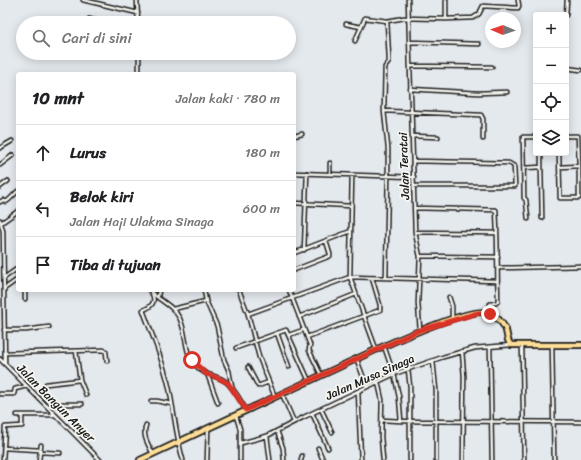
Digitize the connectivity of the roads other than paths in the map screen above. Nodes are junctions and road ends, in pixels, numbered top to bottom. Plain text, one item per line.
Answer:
1 (83, 0) edge
2 (137, 0) edge
3 (408, 0) edge
4 (446, 0) edge
5 (518, 0) edge
6 (567, 0) edge
7 (566, 12) edge
8 (138, 13) joint
9 (408, 18) junction
10 (446, 19) junction
11 (387, 21) junction
12 (346, 24) dead end
13 (361, 27) junction
14 (356, 41) dead end
15 (409, 42) junction
16 (479, 44) dead end
17 (139, 60) edge
18 (410, 66) junction
19 (492, 67) dead end
20 (569, 68) edge
21 (581, 70) edge
22 (139, 72) edge
23 (410, 90) junction
24 (507, 92) dead end
25 (384, 111) junction
26 (411, 112) junction
27 (302, 134) dead end
28 (296, 136) edge
29 (412, 136) junction
30 (569, 136) edge
31 (438, 137) dead end
32 (533, 137) edge
33 (484, 139) dead end
34 (12, 141) dead end
35 (0, 148) edge
36 (13, 155) dead end
37 (540, 156) edge
38 (559, 156) edge
39 (413, 161) junction
40 (330, 163) dead end
41 (0, 165) edge
42 (580, 166) edge
43 (541, 167) junction
44 (560, 167) junction
45 (524, 168) junction
46 (296, 173) edge
47 (307, 174) junction
48 (330, 174) junction
49 (352, 175) junction
50 (388, 176) junction
51 (414, 177) junction
52 (8, 181) dead end
53 (414, 186) junction
54 (0, 187) edge
55 (16, 192) edge
56 (0, 202) edge
57 (296, 203) edge
58 (306, 204) junction
59 (351, 206) junction
60 (415, 208) junction
61 (16, 212) edge
62 (542, 218) dead end
63 (528, 219) dead end
64 (0, 220) edge
65 (1, 223) junction
66 (351, 231) junction
67 (415, 232) junction
68 (497, 233) junction
69 (326, 241) junction
70 (304, 250) junction
71 (296, 252) edge
72 (420, 256) junction
73 (498, 257) junction
74 (581, 266) edge
75 (498, 268) junction
76 (296, 269) edge
77 (16, 270) edge
78 (350, 277) junction
79 (372, 278) junction
80 (386, 278) junction
81 (4, 279) junction
82 (419, 279) junction
83 (16, 280) edge
84 (497, 282) junction
85 (4, 289) junction
86 (25, 292) edge
87 (150, 292) edge
88 (151, 292) edge
89 (158, 292) edge
90 (204, 292) edge
91 (240, 292) edge
92 (289, 292) edge
93 (356, 294) junction
94 (158, 297) junction
95 (291, 297) junction
96 (449, 297) dead end
97 (25, 299) dead end
98 (206, 301) junction
99 (174, 309) junction
100 (248, 314) junction
101 (490, 314) junction
102 (364, 316) junction
103 (299, 317) junction
104 (452, 320) junction
105 (49, 328) dead end
106 (4, 330) junction
107 (304, 330) junction
108 (420, 330) junction
109 (277, 334) junction
110 (289, 335) junction
111 (307, 337) junction
112 (255, 341) junction
113 (511, 345) junction
114 (581, 345) edge
115 (384, 346) junction
116 (522, 346) junction
117 (552, 346) junction
118 (490, 347) junction
119 (236, 348) dead end
120 (376, 350) junction
121 (76, 351) junction
122 (462, 351) junction
123 (5, 352) junction
124 (0, 359) edge
125 (356, 359) junction
126 (433, 360) junction
127 (107, 361) dead end
128 (5, 364) junction
129 (248, 367) dead end
130 (289, 367) dead end
131 (408, 369) junction
132 (394, 374) junction
133 (208, 375) junction
134 (321, 375) junction
135 (80, 380) junction
136 (308, 381) junction
137 (269, 382) junction
138 (378, 382) junction
139 (46, 384) dead end
140 (27, 386) junction
141 (367, 387) junction
142 (232, 389) junction
143 (358, 391) junction
144 (0, 394) edge
145 (282, 394) junction
146 (86, 395) dead end
147 (275, 397) junction
148 (151, 401) dead end
149 (218, 403) dead end
150 (82, 404) dead end
151 (172, 404) junction
152 (48, 407) junction
153 (321, 409) junction
154 (246, 410) junction
155 (312, 413) junction
156 (17, 415) dead end
157 (22, 415) junction
158 (56, 415) junction
159 (236, 416) junction
160 (382, 420) junction
161 (401, 421) junction
162 (410, 421) junction
163 (436, 421) junction
164 (294, 422) junction
165 (463, 422) junction
166 (491, 422) junction
167 (523, 422) junction
168 (554, 422) junction
169 (581, 422) edge
170 (146, 425) dead end
171 (208, 428) junction
172 (277, 431) junction
173 (332, 432) dead end
174 (267, 436) junction
175 (178, 443) junction
176 (240, 443) junction
177 (41, 445) dead end
178 (4, 448) junction
179 (318, 448) dead end
180 (328, 448) dead end
181 (40, 451) junction
182 (60, 453) dead end
183 (153, 454) junction
184 (3, 460) edge
185 (40, 460) edge
186 (100, 460) edge
187 (140, 460) edge
188 (183, 460) edge
189 (207, 460) edge
190 (240, 460) edge
191 (270, 460) edge
192 (284, 460) edge
193 (323, 460) edge
194 (361, 460) edge
195 (383, 460) edge
196 (410, 460) edge
197 (436, 460) edge
198 (463, 460) edge
199 (492, 460) edge
200 (524, 460) edge
201 (554, 460) edge

1 - 8 street
2 - 8 street
3 - 9 street, Jalan Teratai
4 - 10 street
5 - 10 street
6 - 7 street
9 - 10 street
9 - 11 street
9 - 15 street, Jalan Teratai
11 - 13 street
11 - 25 street
12 - 13 street
13 - 14 street
15 - 16 street
15 - 18 street, Jalan Teratai
17 - 22 street
18 - 19 street
18 - 23 street, Jalan Teratai
20 - 21 street
23 - 24 street
23 - 26 street, Jalan Teratai
25 - 26 street
25 - 50 street
26 - 29 street, Jalan Teratai
26 - 33 street
27 - 28 street
29 - 31 street
29 - 39 street, Jalan Teratai
30 - 42 street
32 - 45 street
34 - 35 street
36 - 41 street
37 - 43 street
38 - 44 street
39 - 51 street, Jalan Teratai
39 - 53 street
40 - 48 street
42 - 44 street
42 - 44 street
43 - 45 street
43 - 62 street
45 - 63 street
46 - 47 street
47 - 48 street
47 - 58 street
48 - 49 street
49 - 50 street
49 - 59 street
50 - 51 street
50 - 80 street
51 - 53 street, Jalan Teratai
52 - 54 street
53 - 60 street, Jalan Teratai
55 - 56 street
57 - 58 street
58 - 59 street
58 - 70 street
59 - 66 street
60 - 67 street, Jalan Teratai
60 - 68 street
61 - 65 street
64 - 65 street
65 - 81 street
66 - 69 street
66 - 78 street
67 - 68 street
67 - 72 street, Jalan Teratai
68 - 73 street
69 - 70 street
69 - 76 street
70 - 71 street
72 - 73 street
72 - 82 street, Jalan Teratai
73 - 75 street
74 - 75 street
75 - 84 street
77 - 81 street
78 - 79 street
78 - 93 street
78 - 95 street
79 - 80 street
79 - 102 street
80 - 82 street
81 - 85 street
82 - 84 street
82 - 108 street, Jalan Teratai
83 - 85 street
84 - 101 street
85 - 106 street
86 - 97 street
87 - 151 street
88 - 94 street
89 - 94 street
90 - 98 street
91 - 100 street
92 - 95 street
93 - 102 street
93 - 103 street
94 - 99 street
95 - 100 street
95 - 103 street
96 - 104 street
98 - 99 street
98 - 142 street
99 - 133 street
100 - 112 street
101 - 104 main road
101 - 113 main road
102 - 111 street
102 - 120 street
103 - 107 street
104 - 108 main road
105 - 106 street
106 - 123 street
107 - 110 street
107 - 111 street
108 - 115 main road
109 - 110 street
109 - 112 street
109 - 130 street
110 - 136 street
111 - 134 street
112 - 119 street
112 - 137 street
113 - 116 main road
113 - 118 street, Jalan Musa Sinaga
114 - 117 main road
115 - 120 main road
115 - 132 street
116 - 117 main road
116 - 167 street
117 - 168 street
118 - 122 street, Jalan Musa Sinaga
118 - 166 street
120 - 125 main road
121 - 123 street
121 - 127 street
121 - 135 street
122 - 126 street, Jalan Musa Sinaga
122 - 165 street
123 - 128 street
124 - 128 street, Jalan Bangun Anyer
125 - 134 main road
125 - 141 street
126 - 131 street, Jalan Musa Sinaga
126 - 163 street
128 - 140 street, Jalan Bangun Anyer
129 - 137 street
131 - 132 street, Jalan Musa Sinaga
131 - 162 street
132 - 138 street, Jalan Musa Sinaga
132 - 161 street
133 - 142 street
133 - 149 street
134 - 136 main road
135 - 139 street
135 - 146 street
136 - 145 main road
137 - 147 street
138 - 141 street, Jalan Musa Sinaga
138 - 160 street
140 - 144 street
140 - 152 street, Jalan Bangun Anyer
141 - 143 street, Jalan Musa Sinaga
142 - 154 street
143 - 153 street, Jalan Musa Sinaga
143 - 194 street
145 - 147 main road
145 - 164 street
147 - 154 main road
148 - 151 street
150 - 152 street
151 - 175 street
152 - 158 street, Jalan Bangun Anyer
153 - 155 street, Jalan Musa Sinaga
153 - 173 street
154 - 159 main road
155 - 164 street, Jalan Musa Sinaga
155 - 180 street
156 - 157 street
157 - 158 street
157 - 178 street
158 - 186 street, Jalan Bangun Anyer
159 - 171 main road
159 - 176 street
160 - 161 street
160 - 195 street
161 - 162 street
162 - 163 street
162 - 196 street
163 - 165 street
163 - 197 street
164 - 172 street, Jalan Musa Sinaga
165 - 166 street
165 - 198 street
166 - 167 street
166 - 199 street
167 - 168 street
167 - 200 street
168 - 169 street
168 - 201 street
170 - 183 street
171 - 175 main road
171 - 189 street
172 - 174 street, Jalan Musa Sinaga
172 - 192 street
174 - 176 street, Jalan Musa Sinaga
174 - 191 street
175 - 183 main road
175 - 188 street
176 - 190 street
177 - 181 street
178 - 181 street
178 - 184 street
179 - 193 street
181 - 182 street
181 - 185 street
183 - 187 main road

